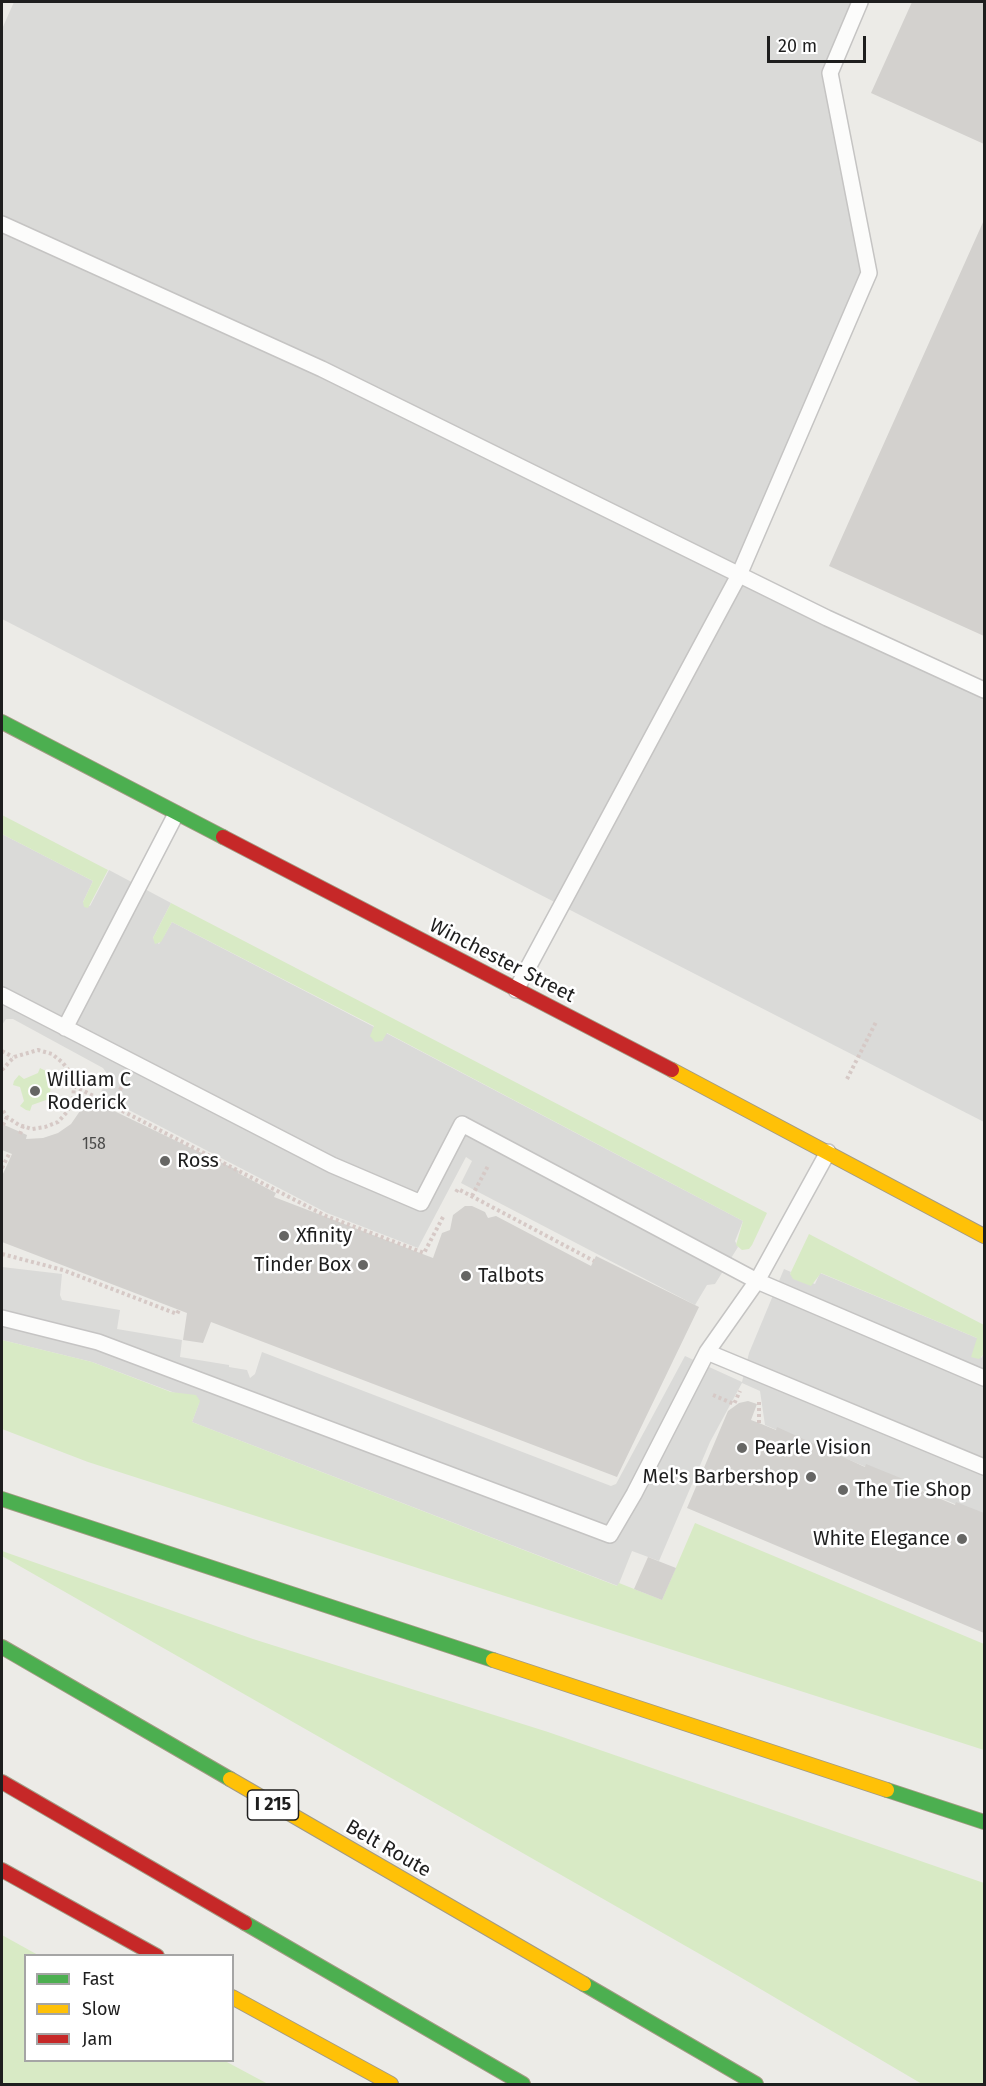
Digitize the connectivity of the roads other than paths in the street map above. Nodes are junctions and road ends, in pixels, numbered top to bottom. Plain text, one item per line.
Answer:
1 (860, 2) edge
2 (2, 224) edge
3 (739, 575) junction
4 (984, 690) edge
5 (2, 722) edge
6 (176, 814) junction
7 (516, 990) junction
8 (2, 995) edge
9 (65, 1028) junction
10 (828, 1152) junction
11 (984, 1236) edge
12 (757, 1281) junction
13 (2, 1318) edge
14 (707, 1352) junction
15 (984, 1378) edge
16 (984, 1467) edge
17 (2, 1499) edge
18 (2, 1647) edge
19 (2, 1782) edge
20 (984, 1822) edge
21 (2, 1870) edge
22 (153, 1954) edge
23 (234, 1998) edge
24 (391, 2085) edge
25 (523, 2085) edge
26 (756, 2085) edge

1 - 3 lane
2 - 3 lane
3 - 4 lane
3 - 7 lane
5 - 6 main road, Winchester Street
6 - 7 main road, Winchester Street
6 - 9 lane
7 - 10 main road, Winchester Street
8 - 9 lane
9 - 12 lane
10 - 11 main road, Winchester Street
10 - 12 lane
12 - 14 lane
12 - 15 lane
13 - 14 lane
14 - 16 lane
17 - 20 main road
18 - 26 main road, Belt Route / I 215
19 - 25 main road
21 - 22 main road
23 - 24 main road

